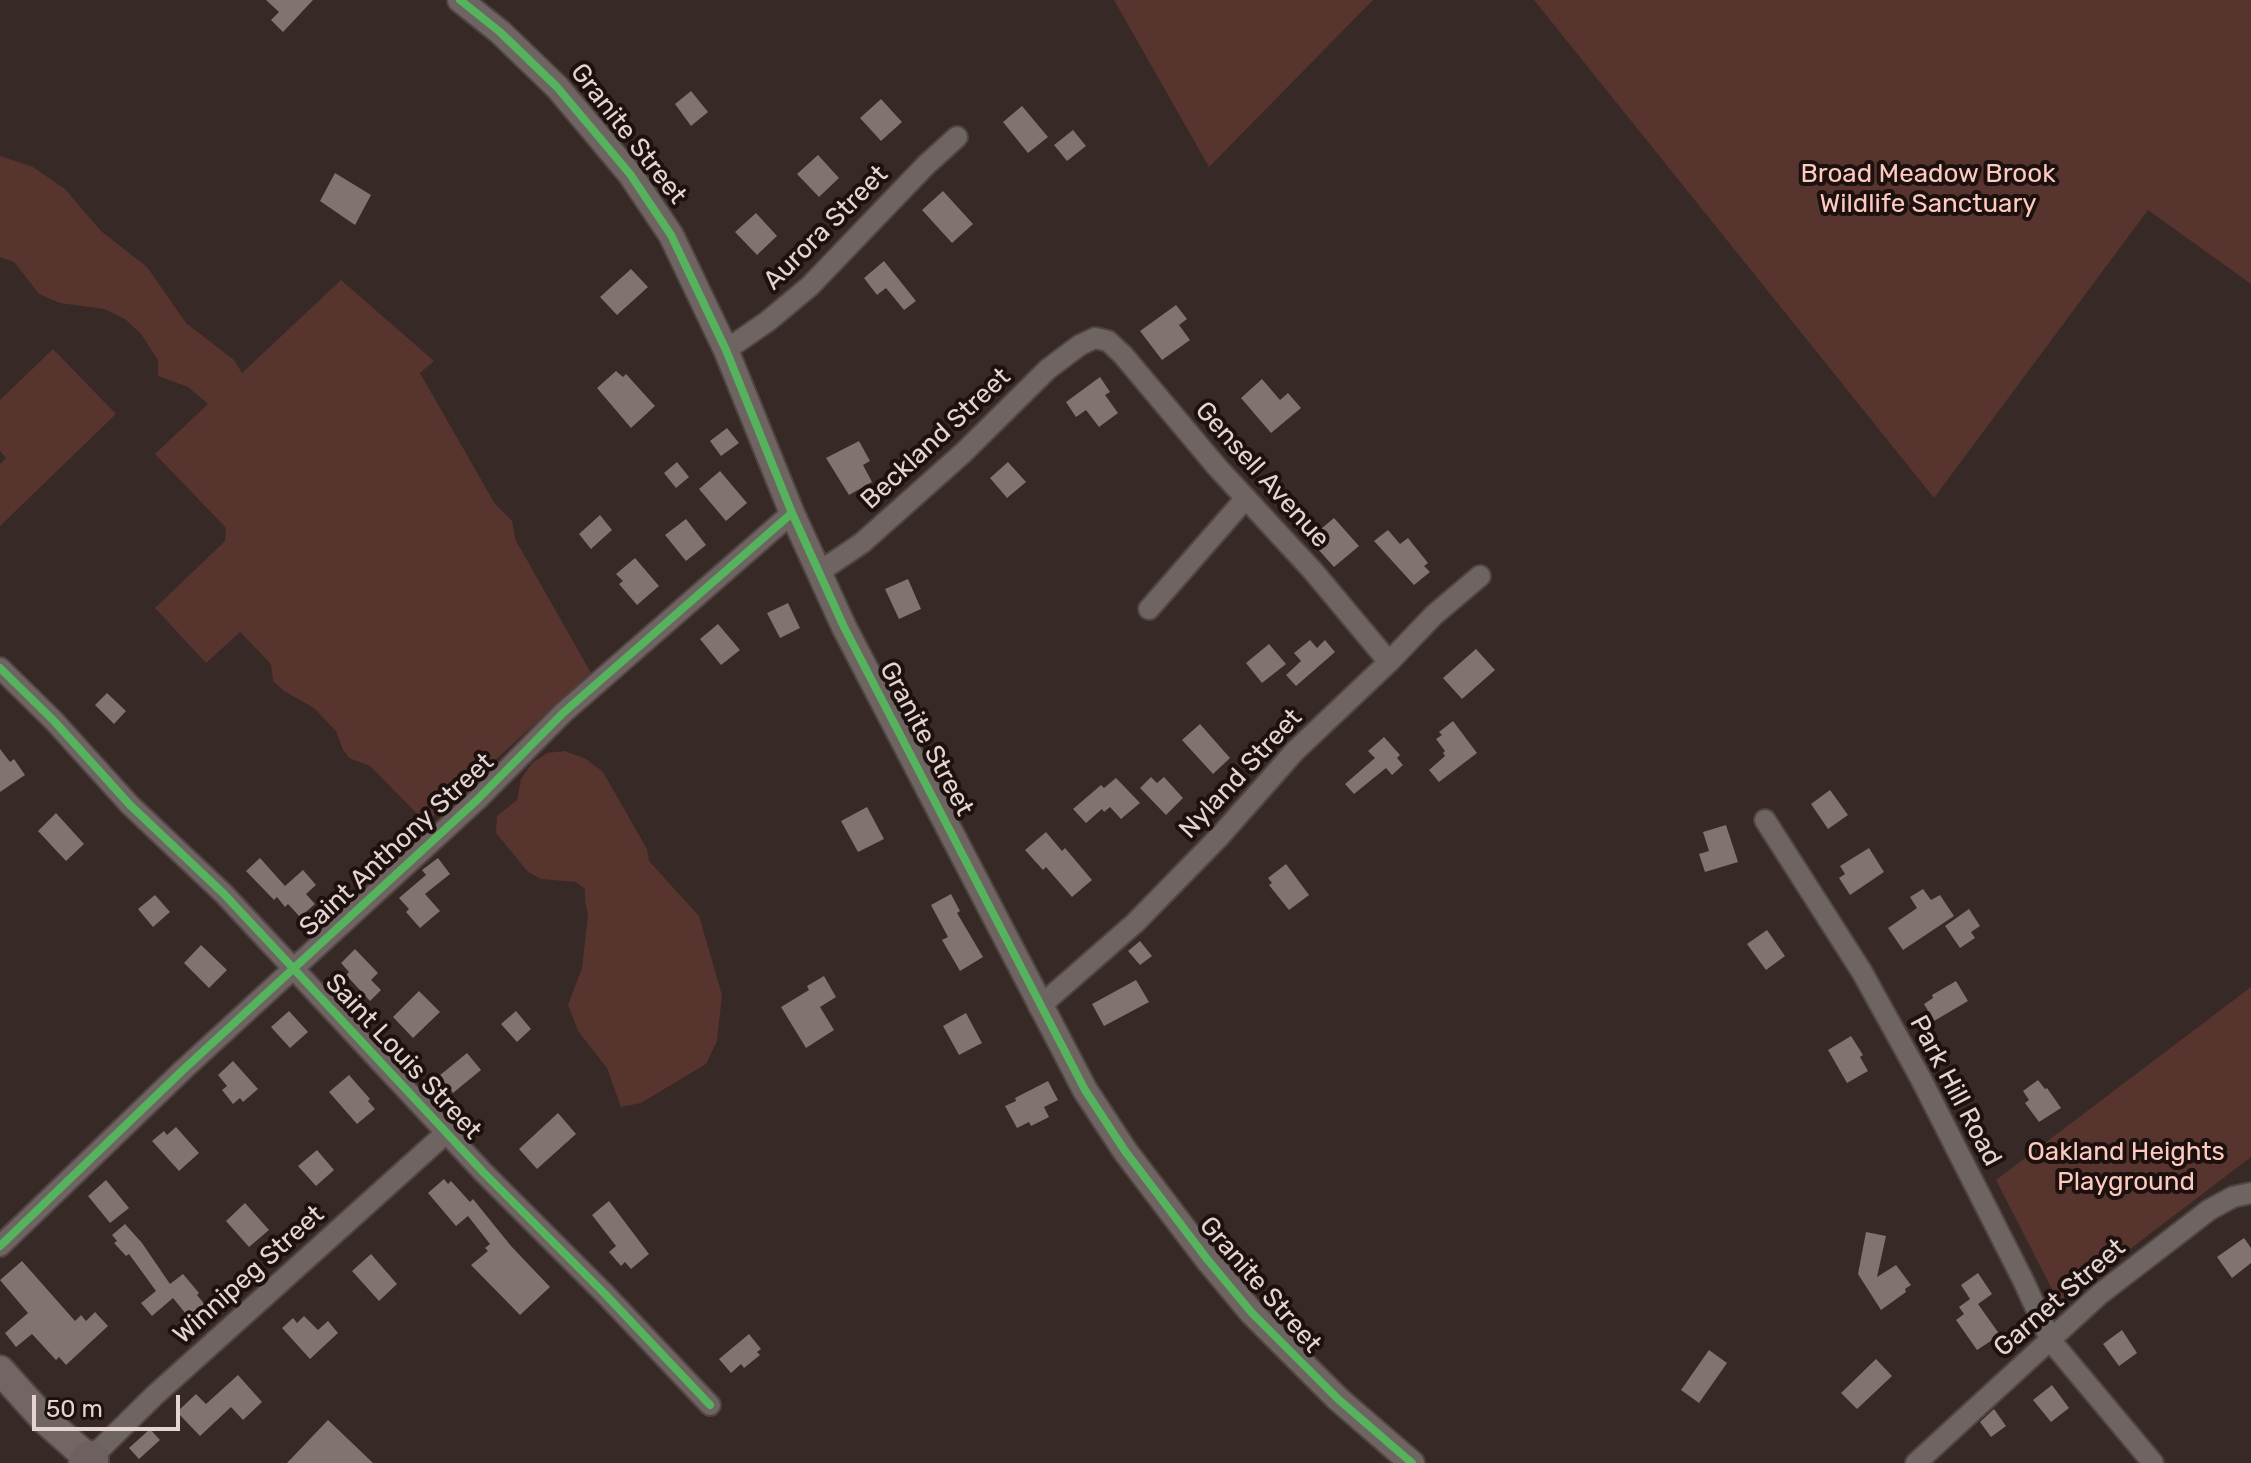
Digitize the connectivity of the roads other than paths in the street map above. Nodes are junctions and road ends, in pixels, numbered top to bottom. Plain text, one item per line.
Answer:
1 (460, 0) edge
2 (957, 137) dead end
3 (1087, 342) joint
4 (726, 350) junction
5 (1246, 498) junction
6 (792, 513) junction
7 (819, 572) junction
8 (1480, 576) dead end
9 (1149, 609) dead end
10 (1389, 662) junction
11 (0, 668) edge
12 (1765, 820) dead end
13 (295, 969) junction
14 (1039, 1007) junction
15 (446, 1133) junction
16 (2251, 1193) edge
17 (0, 1246) edge
18 (2051, 1341) junction
19 (0, 1370) edge
20 (710, 1405) dead end
21 (90, 1462) edge
22 (1412, 1463) edge
23 (1916, 1463) edge
24 (2153, 1463) edge

1 - 4 street, Granite Street
2 - 4 street, Aurora Street
3 - 5 street, Gensell Avenue
3 - 7 street, Beckland Street
4 - 6 street, Granite Street
5 - 9 street
5 - 10 street, Gensell Avenue
6 - 7 street, Granite Street
6 - 13 street, Saint Anthony Street
7 - 14 street, Granite Street
8 - 10 street, Nyland Street
10 - 14 street, Nyland Street
11 - 13 street, Saint Louis Street
12 - 18 street, Park Hill Road
13 - 15 street, Saint Louis Street
13 - 17 street, Saint Anthony Street
14 - 22 street, Granite Street
15 - 20 street, Saint Louis Street
15 - 21 street, Winnipeg Street
16 - 18 street, Garnet Street
18 - 23 street, Garnet Street
18 - 24 street, Park Hill Road
19 - 21 main road

